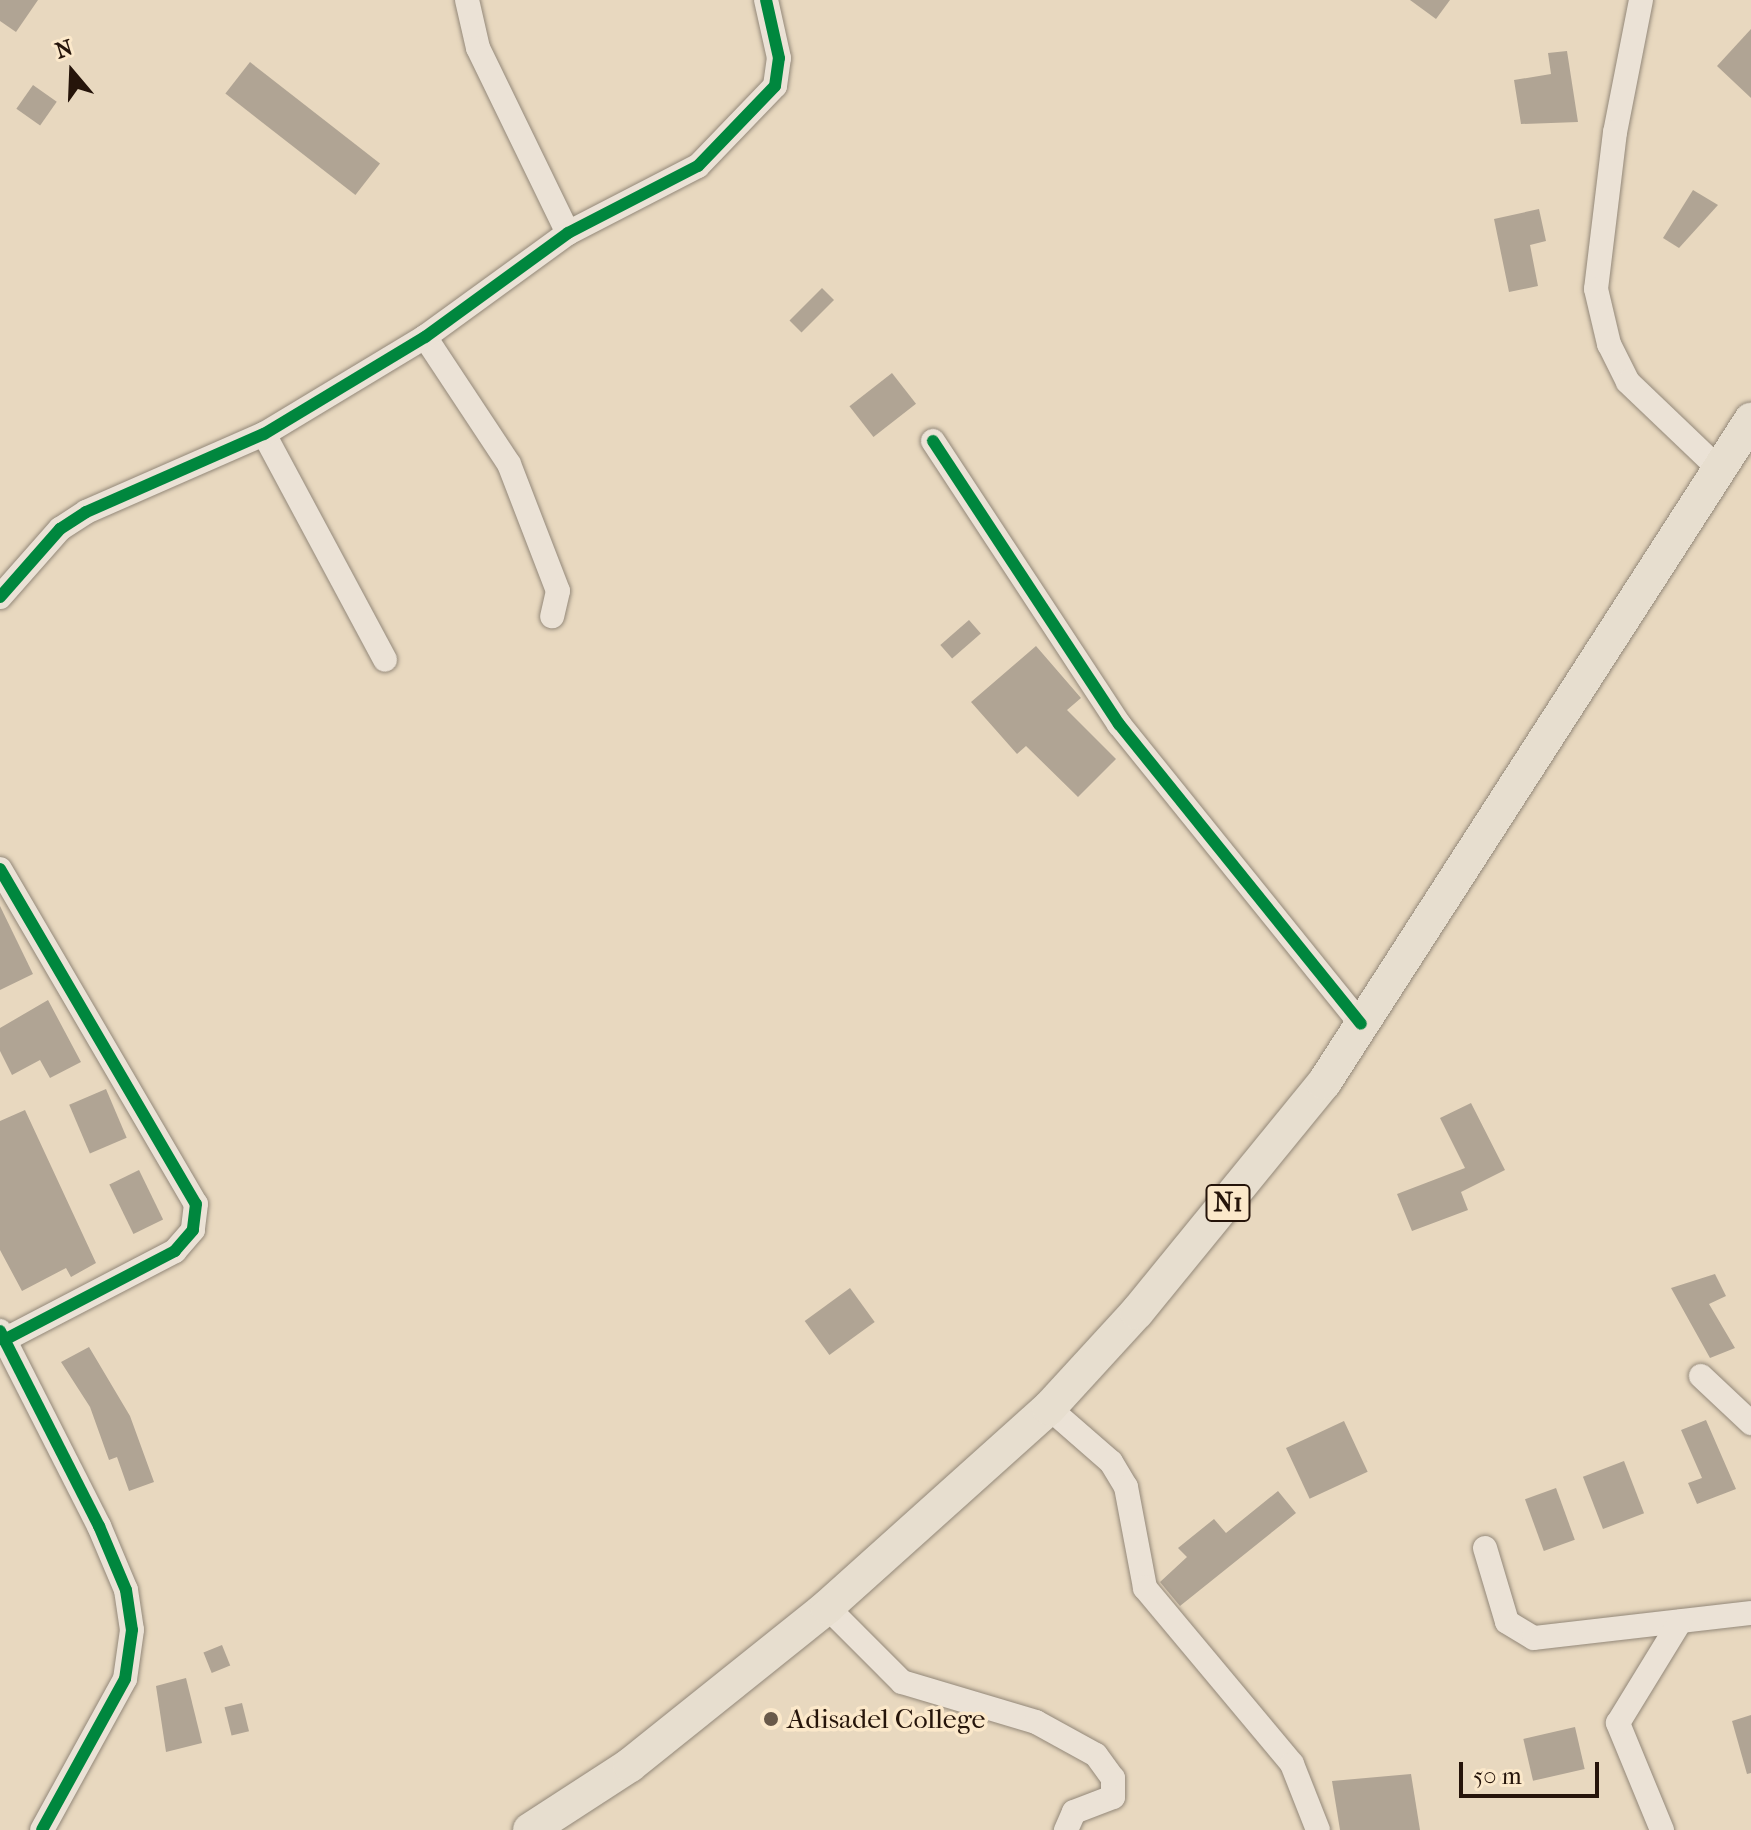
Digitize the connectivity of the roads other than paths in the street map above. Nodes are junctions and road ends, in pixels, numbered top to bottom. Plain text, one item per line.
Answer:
1 (467, 0) edge
2 (766, 0) edge
3 (1641, 0) edge
4 (568, 233) junction
5 (425, 337) junction
6 (1751, 420) edge
7 (264, 434) junction
8 (933, 441) dead end
9 (1719, 469) junction
10 (0, 597) edge
11 (552, 616) dead end
12 (385, 660) dead end
13 (0, 869) edge
14 (1361, 1024) junction
15 (2, 1336) edge
16 (1701, 1376) dead end
17 (1049, 1408) junction
18 (1751, 1423) edge
19 (1485, 1548) dead end
20 (827, 1607) junction
21 (1751, 1613) edge
22 (1680, 1622) junction
23 (42, 1830) edge
24 (530, 1830) edge
25 (1066, 1830) edge
26 (1318, 1830) edge
27 (1662, 1830) edge

1 - 4 street
2 - 4 street
3 - 9 street
4 - 5 street
5 - 7 street
5 - 11 street
6 - 9 highway, N1
7 - 10 street
7 - 12 street
8 - 14 street
9 - 14 highway, N1
13 - 15 street
14 - 17 highway, N1
15 - 23 street
16 - 18 street
17 - 20 highway, N1
17 - 26 street
19 - 22 street
20 - 24 highway, N1
20 - 25 street
21 - 22 street
22 - 27 street

